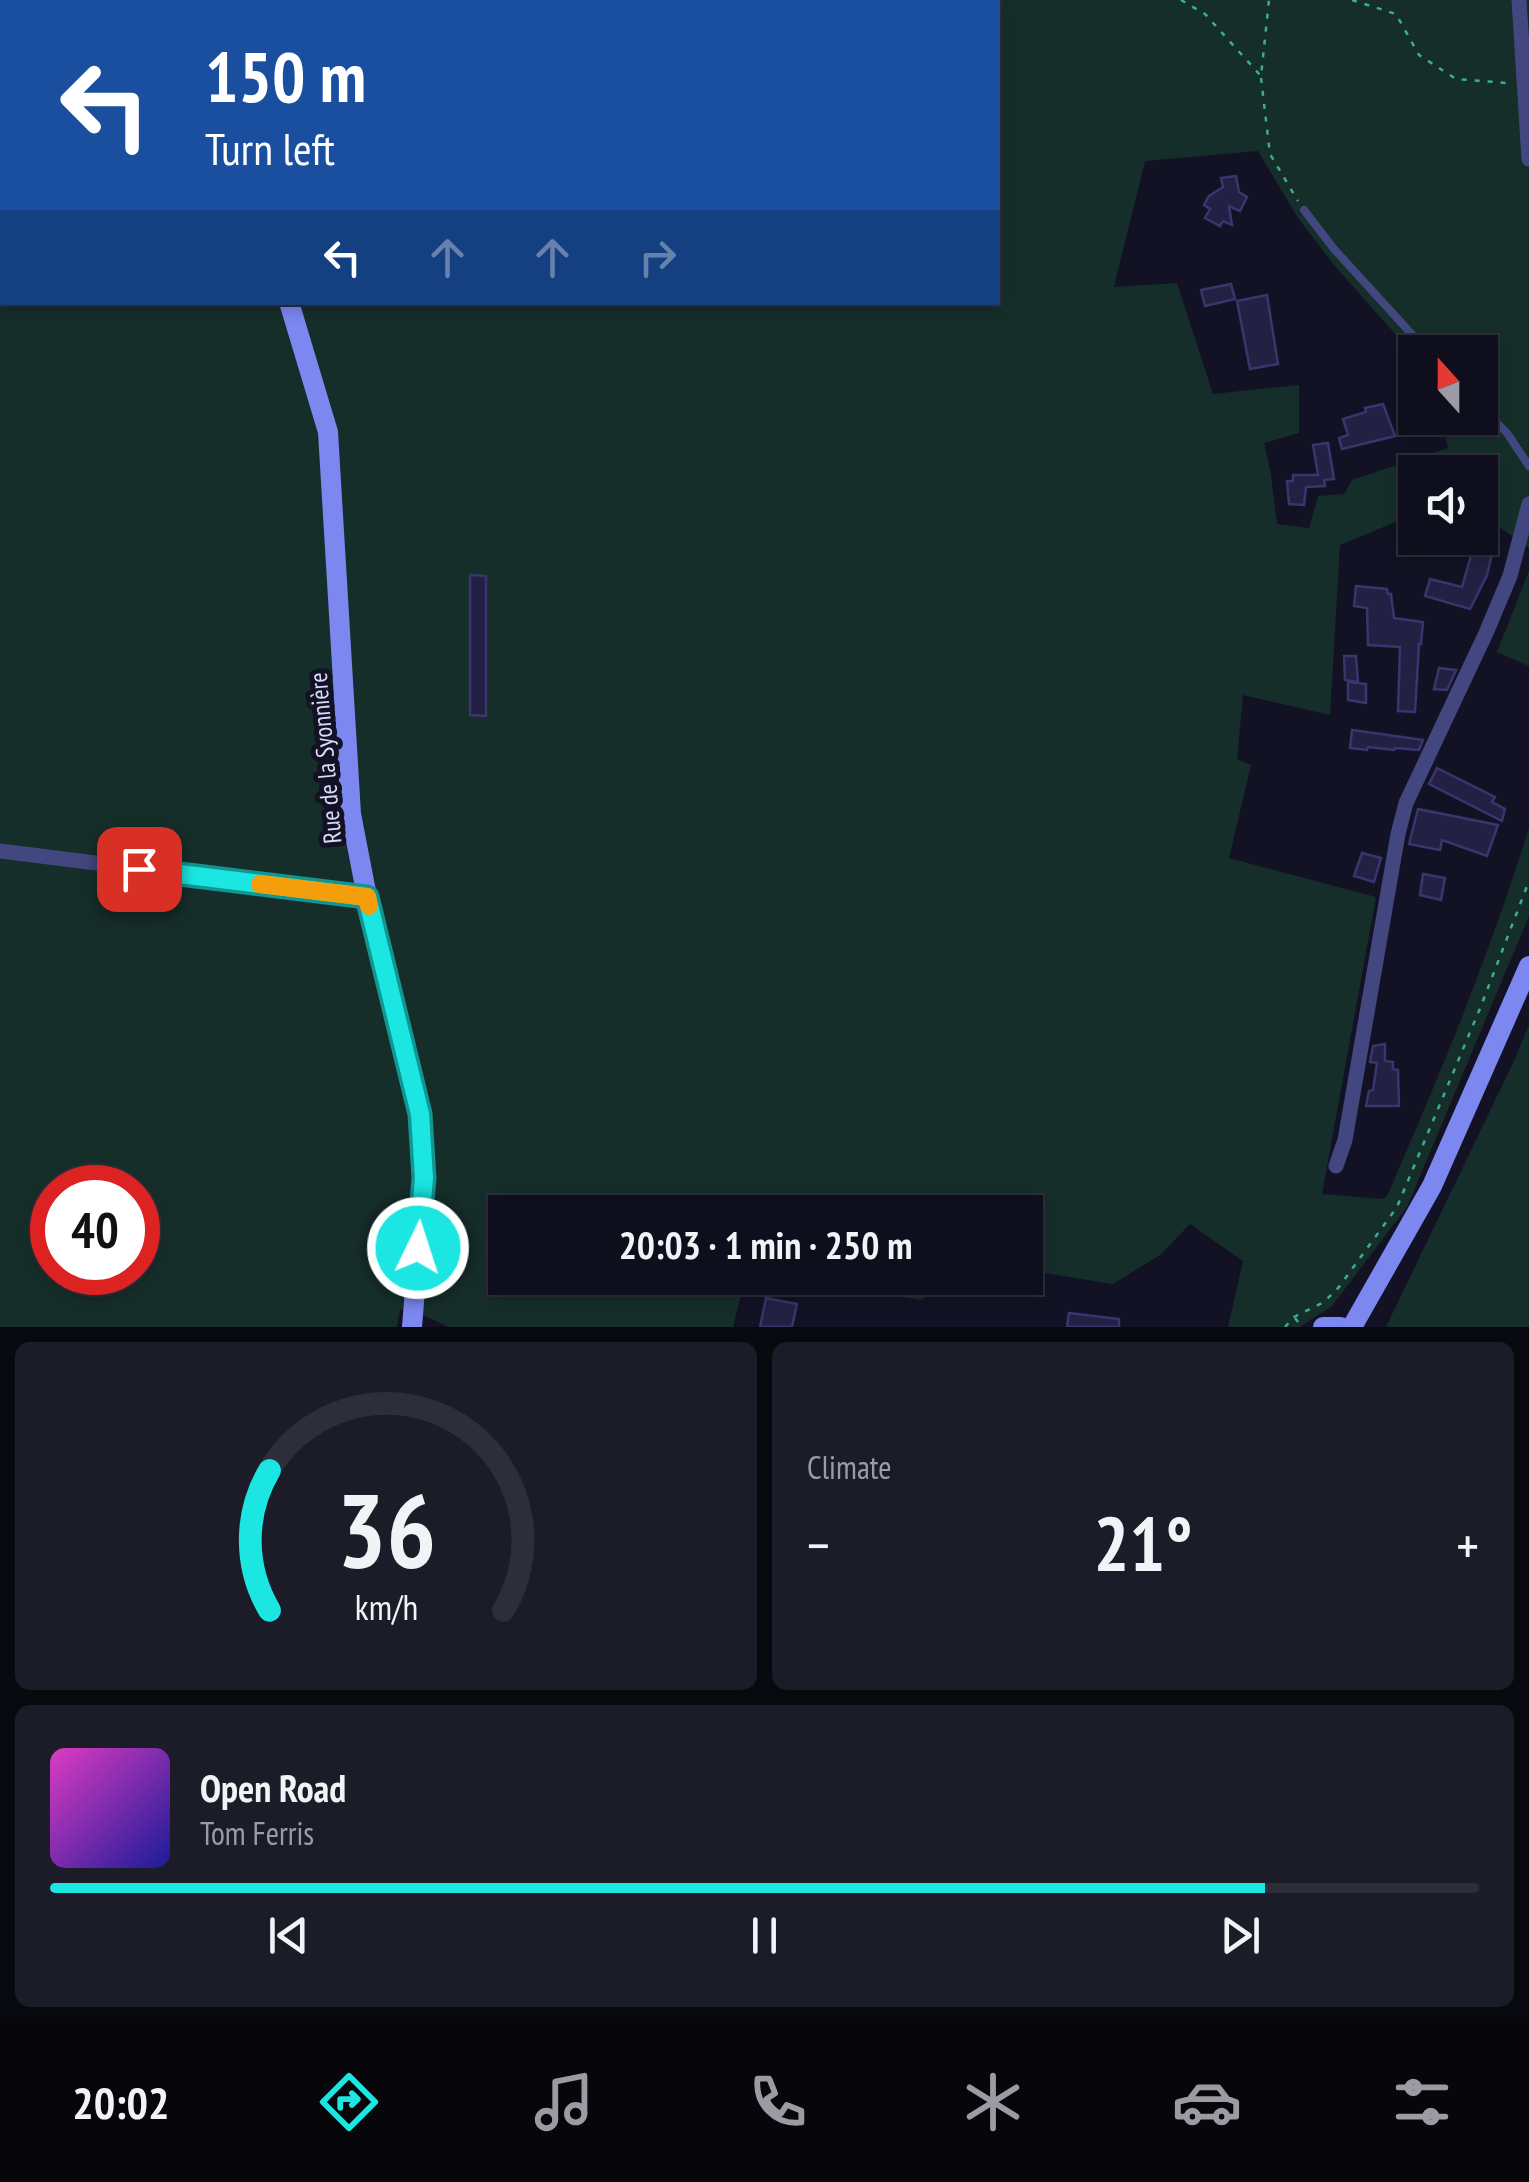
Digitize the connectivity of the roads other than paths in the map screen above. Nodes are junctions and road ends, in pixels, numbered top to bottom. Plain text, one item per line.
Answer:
1 (1518, 0) edge
2 (1529, 158) edge
3 (1304, 210) road end
4 (290, 305) edge
5 (1412, 335) edge
6 (1498, 424) edge
7 (1529, 466) edge
8 (1529, 504) edge
9 (0, 852) edge
10 (367, 897) junction
11 (1529, 966) edge
12 (1336, 1166) dead end
13 (418, 1324) edge
14 (1324, 1327) edge
15 (1341, 1327) edge
16 (1352, 1327) edge

1 - 2 street
3 - 5 lane
4 - 10 street, Rue de la Syonnière
6 - 7 lane
8 - 12 street
9 - 10 street
10 - 13 street, Rue de la Syonnière
11 - 16 street
14 - 15 street

